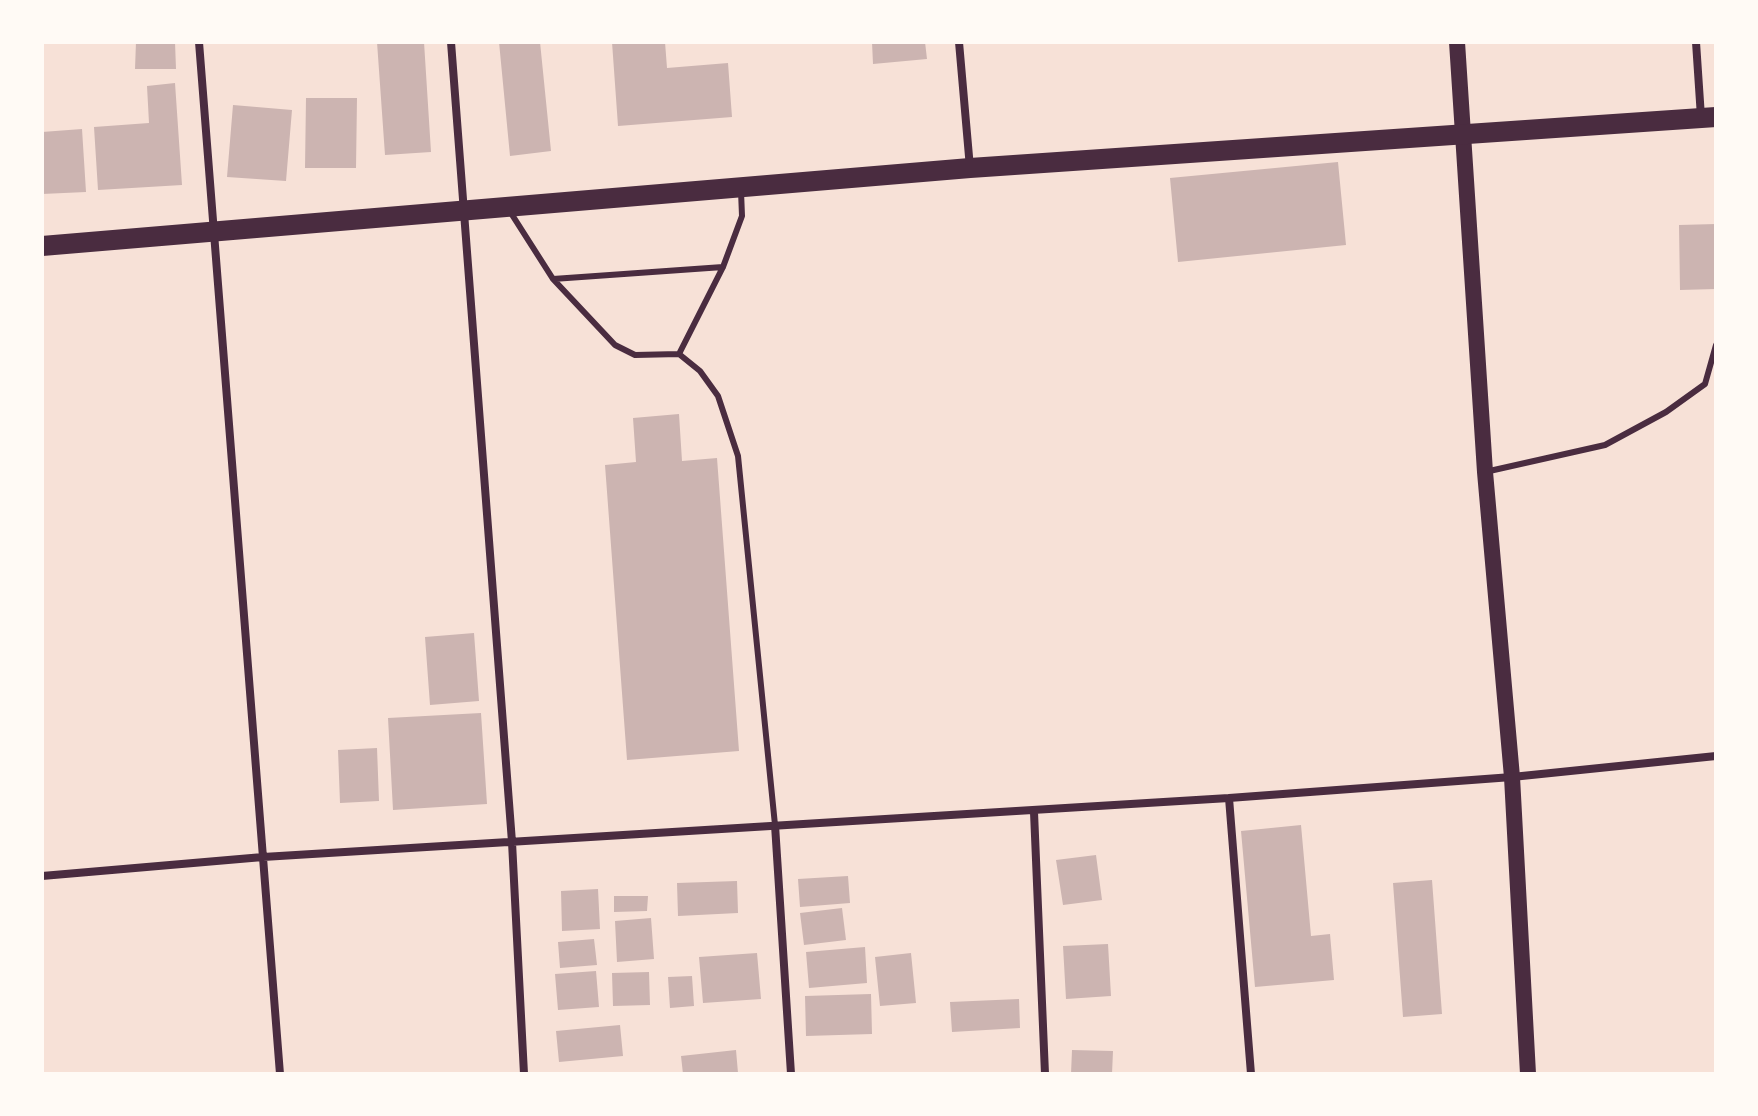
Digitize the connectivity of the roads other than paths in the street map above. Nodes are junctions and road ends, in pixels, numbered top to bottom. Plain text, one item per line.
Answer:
1 (199, 42) edge
2 (451, 42) edge
3 (959, 42) edge
4 (1457, 42) edge
5 (1696, 42) edge
6 (1709, 117) edge
7 (1465, 136) junction
8 (970, 168) junction
9 (741, 188) junction
10 (508, 208) junction
11 (464, 212) junction
12 (214, 234) junction
13 (42, 246) edge
14 (723, 267) junction
15 (553, 279) junction
16 (1716, 345) edge
17 (679, 354) junction
18 (1485, 472) junction
19 (1716, 756) edge
20 (1512, 777) junction
21 (1229, 798) junction
22 (1034, 812) junction
23 (775, 825) junction
24 (512, 842) junction
25 (263, 857) junction
26 (42, 876) edge
27 (280, 1074) edge
28 (524, 1074) edge
29 (791, 1074) edge
30 (1045, 1074) edge
31 (1251, 1074) edge
32 (1528, 1074) edge

1 - 12 street
2 - 11 street
3 - 8 street
4 - 7 main road
5 - 6 street
6 - 7 main road
7 - 8 main road
7 - 18 main road
8 - 9 main road
9 - 10 main road
9 - 14 lane
10 - 11 main road
10 - 15 lane
11 - 12 main road
11 - 24 street
12 - 13 main road
12 - 25 street
14 - 15 lane
14 - 17 lane
15 - 17 lane
16 - 18 lane
17 - 23 lane
18 - 20 main road
19 - 20 street
20 - 21 street
20 - 32 main road
21 - 22 street
21 - 31 street
22 - 23 street
22 - 30 street
23 - 24 street
23 - 29 street
24 - 25 street
24 - 28 street
25 - 26 street
25 - 27 street

